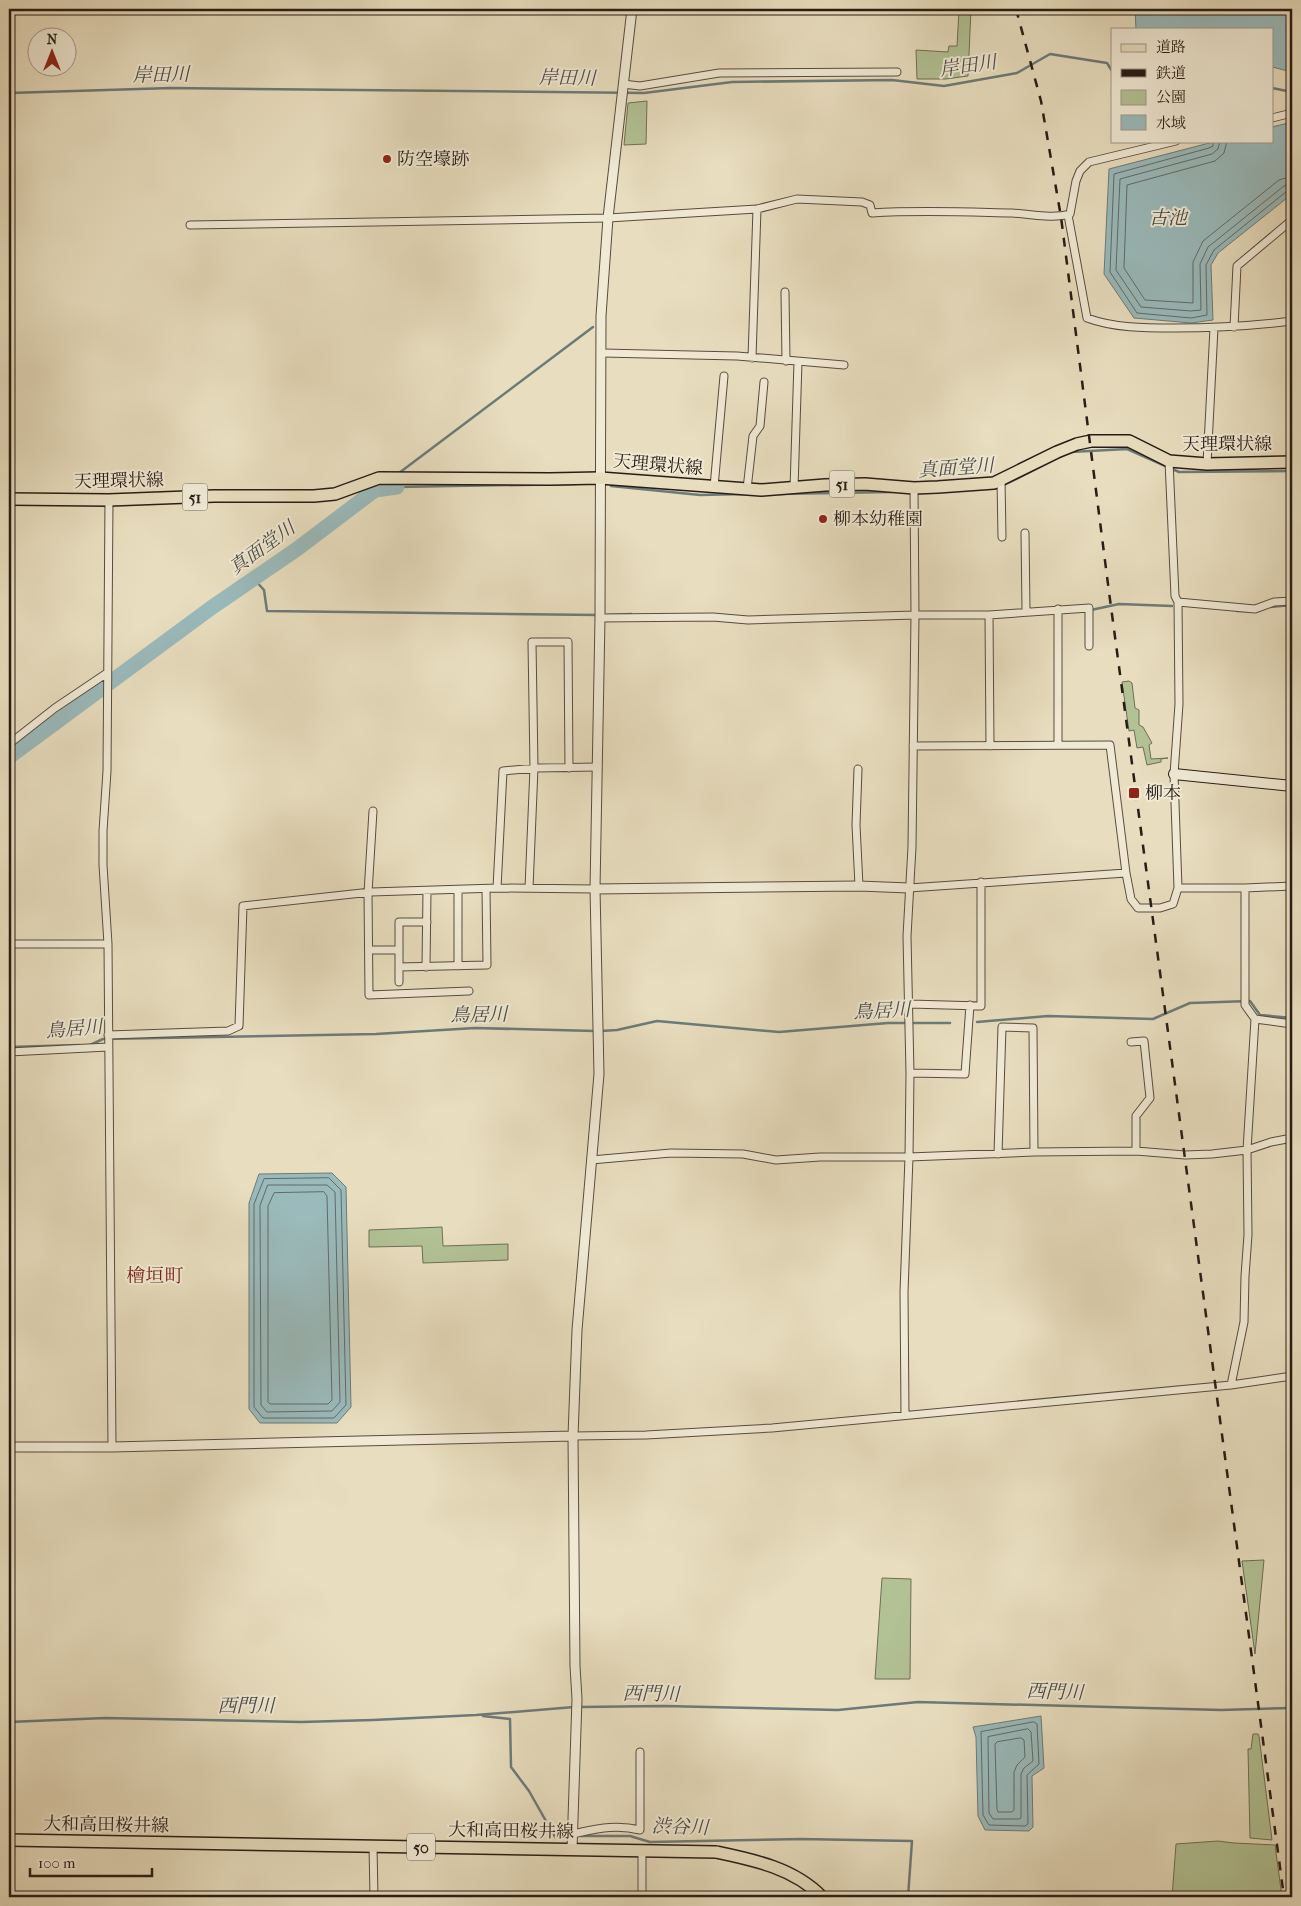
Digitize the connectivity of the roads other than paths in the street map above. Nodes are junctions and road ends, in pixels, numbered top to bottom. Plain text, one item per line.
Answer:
1 (632, 9) edge
2 (897, 72) dead end
3 (623, 86) junction
4 (1292, 113) edge
5 (1274, 118) edge
6 (1172, 142) edge
7 (757, 209) junction
8 (1068, 215) junction
9 (608, 218) junction
10 (1292, 220) edge
11 (190, 225) dead end
12 (785, 292) dead end
13 (1292, 321) edge
14 (1234, 327) junction
15 (1214, 328) junction
16 (602, 353) junction
17 (752, 358) junction
18 (786, 361) junction
19 (798, 362) junction
20 (844, 365) dead end
21 (724, 376) dead end
22 (764, 382) dead end
23 (1169, 461) junction
24 (1292, 462) edge
25 (1207, 464) junction
26 (600, 478) junction
27 (1001, 479) junction
28 (714, 487) junction
29 (794, 488) junction
30 (914, 488) junction
31 (748, 489) junction
32 (9, 499) edge
33 (109, 500) junction
34 (1025, 533) dead end
35 (1002, 537) dead end
36 (1292, 600) edge
37 (1178, 602) junction
38 (1058, 609) junction
39 (1026, 611) junction
40 (915, 615) junction
41 (988, 615) junction
42 (600, 618) junction
43 (1089, 646) dead end
44 (107, 675) junction
45 (9, 744) edge
46 (1058, 744) junction
47 (913, 746) junction
48 (990, 746) junction
49 (597, 767) junction
50 (534, 768) junction
51 (568, 768) junction
52 (858, 769) dead end
53 (1174, 774) junction
54 (1292, 786) edge
55 (373, 812) dead end
56 (1126, 873) junction
57 (981, 882) junction
58 (859, 886) junction
59 (1292, 886) edge
60 (497, 888) junction
61 (529, 888) junction
62 (909, 888) junction
63 (1178, 888) junction
64 (1245, 888) junction
65 (486, 889) junction
66 (596, 889) junction
67 (458, 890) junction
68 (427, 891) junction
69 (368, 892) junction
70 (427, 922) junction
71 (9, 944) edge
72 (108, 944) junction
73 (369, 950) junction
74 (399, 950) junction
75 (426, 966) junction
76 (458, 966) junction
77 (399, 967) junction
78 (399, 982) dead end
79 (469, 991) dead end
80 (910, 1004) junction
81 (970, 1005) junction
82 (1255, 1019) junction
83 (1292, 1024) edge
84 (108, 1035) junction
85 (1131, 1042) dead end
86 (108, 1047) junction
87 (9, 1052) edge
88 (910, 1074) junction
89 (1292, 1138) edge
90 (1247, 1150) junction
91 (1136, 1151) junction
92 (1034, 1152) junction
93 (998, 1154) junction
94 (909, 1157) junction
95 (592, 1160) junction
96 (1292, 1376) edge
97 (1231, 1385) junction
98 (905, 1415) junction
99 (573, 1436) junction
100 (9, 1447) edge
101 (112, 1447) junction
102 (640, 1752) dead end
103 (9, 1840) edge
104 (572, 1841) junction
105 (373, 1846) junction
106 (642, 1851) junction
107 (374, 1897) edge
108 (642, 1897) edge
109 (822, 1897) edge

1 - 3 street
2 - 3 street
3 - 9 street
4 - 5 street
6 - 8 street
7 - 8 street
7 - 9 street
7 - 17 street
8 - 15 street
9 - 11 street
9 - 16 street
10 - 14 street
12 - 18 street
13 - 14 street
14 - 15 street
15 - 25 street
16 - 17 street
16 - 26 street
17 - 18 street
18 - 19 street
19 - 20 street
19 - 29 street
21 - 28 street
22 - 31 street
23 - 25 main road, 天理環状線 / 51
23 - 27 main road, 天理環状線 / 51
23 - 37 street
24 - 25 main road, 天理環状線 / 51
26 - 28 main road, 天理環状線 / 51
26 - 33 main road, 天理環状線 / 51
26 - 42 street
27 - 30 main road, 天理環状線 / 51
27 - 35 street
28 - 31 main road, 天理環状線 / 51
29 - 30 main road, 天理環状線 / 51
29 - 31 main road, 天理環状線 / 51
30 - 40 street
32 - 33 main road, 天理環状線 / 51
33 - 44 street
34 - 39 street
36 - 37 street
37 - 53 street
38 - 39 street
38 - 43 street
38 - 46 street
39 - 41 street
40 - 41 street
40 - 42 street
40 - 47 street
41 - 48 street
42 - 49 street
44 - 45 street
44 - 72 street
46 - 48 street
46 - 56 street
47 - 48 street
47 - 62 street
49 - 51 street
49 - 66 street
50 - 51 street
50 - 51 street
50 - 60 street
50 - 61 street
52 - 58 street
53 - 54 main road
53 - 63 street
55 - 69 street
56 - 57 street
56 - 63 street
57 - 62 street
57 - 81 street
58 - 62 street
58 - 66 street
59 - 64 street
60 - 61 street
60 - 65 street
61 - 66 street
62 - 80 street
63 - 64 street
64 - 82 street
65 - 67 street
65 - 76 street
66 - 95 street
67 - 68 street
67 - 76 street
68 - 69 street
68 - 70 street
69 - 73 street
69 - 84 street
70 - 74 street
70 - 75 street
71 - 72 street
72 - 84 street
73 - 74 street
73 - 79 street
74 - 77 street
75 - 76 street
75 - 77 street
77 - 78 street
80 - 81 street
80 - 88 street
81 - 88 street
82 - 83 street
82 - 90 street
84 - 86 street
85 - 91 street
86 - 87 street
86 - 101 street
88 - 94 street
89 - 90 street
90 - 91 street
90 - 97 street
91 - 92 street
92 - 93 street
92 - 93 street
93 - 94 street
94 - 95 street
94 - 98 street
95 - 99 street
96 - 97 street
97 - 98 street
98 - 99 street
99 - 101 street
99 - 104 street
100 - 101 street
102 - 104 street
103 - 105 main road, 大和高田桜井線 / 50
104 - 105 main road, 大和高田桜井線 / 50
104 - 106 main road, 大和高田桜井線 / 50
105 - 107 street
106 - 108 street
106 - 109 main road, 大和高田桜井線 / 50

